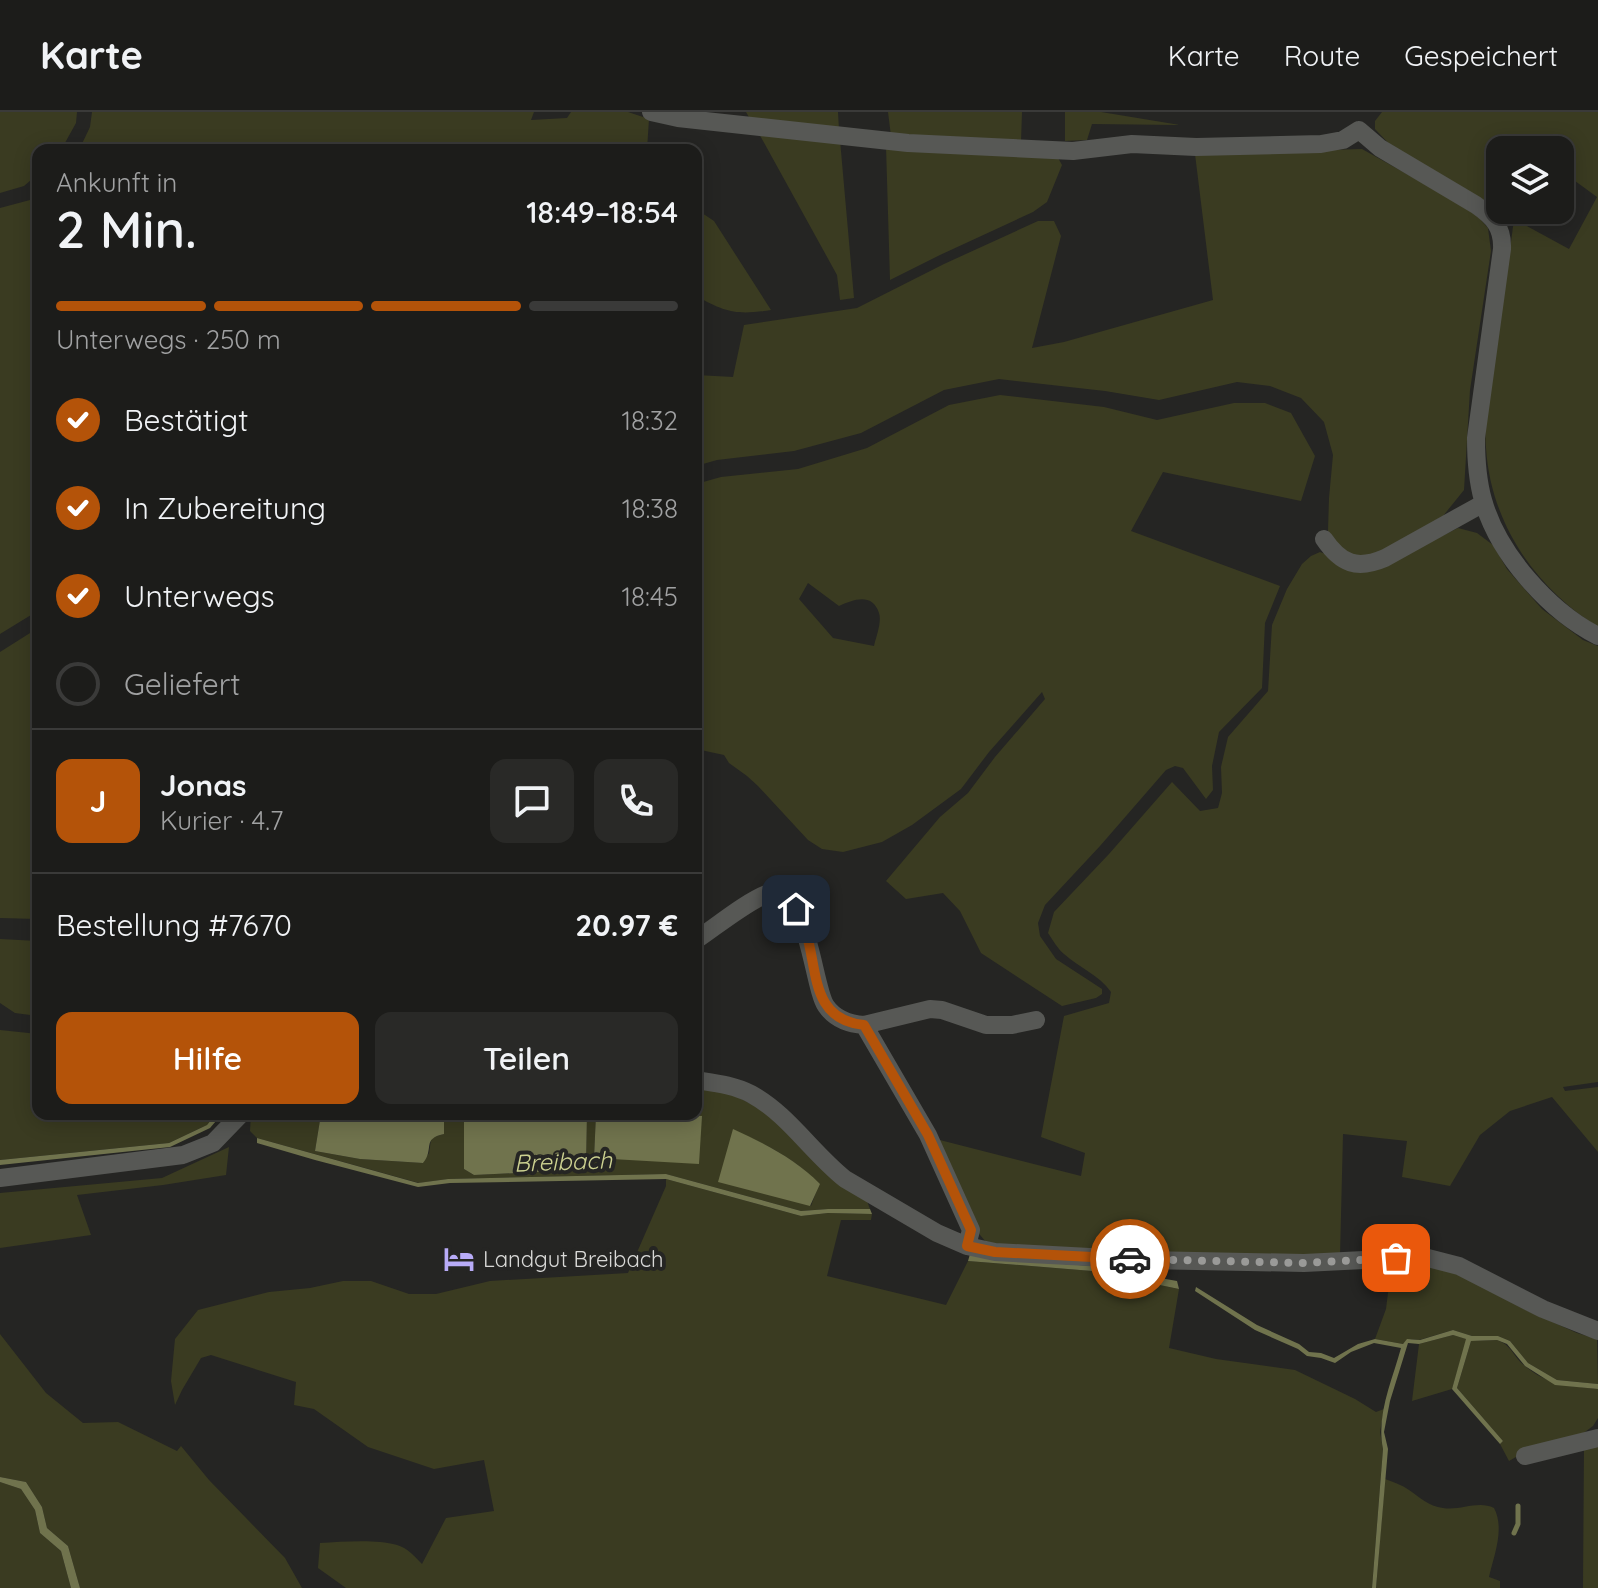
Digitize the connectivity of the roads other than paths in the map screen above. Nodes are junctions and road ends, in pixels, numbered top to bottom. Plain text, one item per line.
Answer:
1 (651, 112) edge
2 (1366, 112) edge
3 (1359, 130) junction
4 (1484, 503) junction
5 (1324, 539) dead end
6 (1598, 636) edge
7 (702, 936) edge
8 (1036, 1020) dead end
9 (864, 1025) junction
10 (702, 1081) edge
11 (235, 1120) edge
12 (0, 1178) edge
13 (967, 1246) junction
14 (1598, 1331) edge
15 (1598, 1438) edge
16 (1525, 1456) dead end

1 - 3 street
2 - 3 street
3 - 4 street
4 - 5 street
4 - 6 street
7 - 9 street
8 - 9 street
9 - 13 street
10 - 13 street
11 - 12 street
13 - 14 street
15 - 16 street

